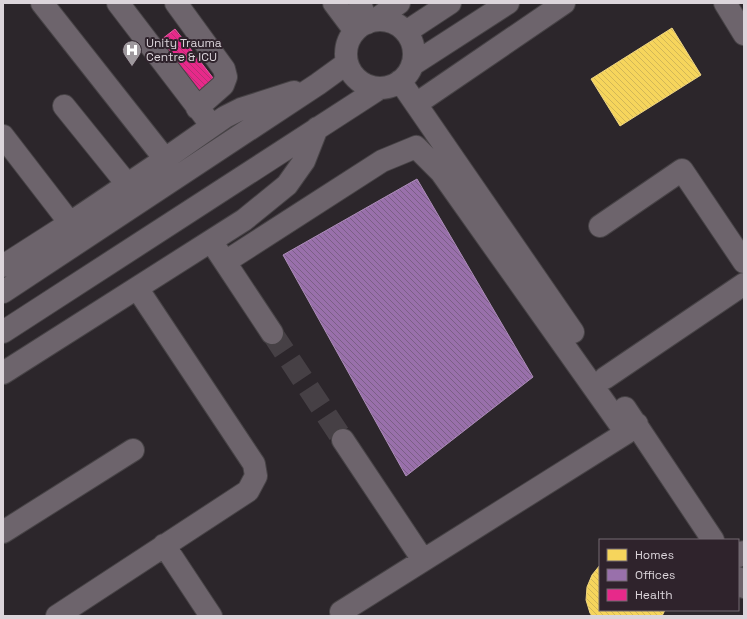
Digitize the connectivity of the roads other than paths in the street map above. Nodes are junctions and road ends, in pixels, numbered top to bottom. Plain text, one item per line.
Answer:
1 (42, 3) edge
2 (118, 3) edge
3 (176, 3) edge
4 (334, 3) edge
5 (399, 3) edge
6 (450, 3) edge
7 (508, 3) edge
8 (564, 3) edge
9 (725, 3) edge
10 (364, 19) edge
11 (406, 32) junction
12 (744, 34) edge
13 (347, 63) junction
14 (406, 73) junction
15 (318, 84) junction
16 (380, 88) junction
17 (416, 104) junction
18 (64, 106) dead end
19 (198, 108) junction
20 (212, 126) junction
21 (317, 128) junction
22 (3, 136) edge
23 (165, 159) junction
24 (127, 184) junction
25 (70, 223) junction
26 (600, 226) dead end
27 (211, 241) junction
28 (225, 262) junction
29 (744, 262) edge
30 (3, 266) edge
31 (744, 284) edge
32 (136, 288) junction
33 (3, 292) edge
34 (3, 332) edge
35 (272, 333) tunnel mouth
36 (3, 373) edge
37 (605, 378) junction
38 (632, 428) junction
39 (343, 440) tunnel mouth
40 (133, 450) dead end
41 (3, 532) edge
42 (712, 539) edge
43 (164, 545) junction
44 (423, 560) junction
45 (341, 612) dead end
46 (57, 616) edge
47 (211, 616) edge

1 - 23 street
2 - 19 street
3 - 19 street
4 - 10 street
5 - 10 street
6 - 11 street
7 - 14 street
8 - 17 street
9 - 12 street
10 - 11 street
10 - 13 street
11 - 14 street
13 - 15 street
13 - 16 street
14 - 16 street
14 - 17 street
15 - 20 street
15 - 33 street
16 - 21 street
17 - 37 street
18 - 24 street
19 - 20 street
20 - 23 street
21 - 27 street
21 - 34 street
22 - 25 street
23 - 24 street
24 - 25 street
25 - 30 street
26 - 29 street
27 - 28 street
27 - 32 street
28 - 35 street
28 - 38 street
31 - 37 street
32 - 36 street
32 - 43 street
37 - 38 street
38 - 42 street
38 - 44 street
39 - 44 street
40 - 41 street
43 - 46 street
43 - 47 street
44 - 45 street

